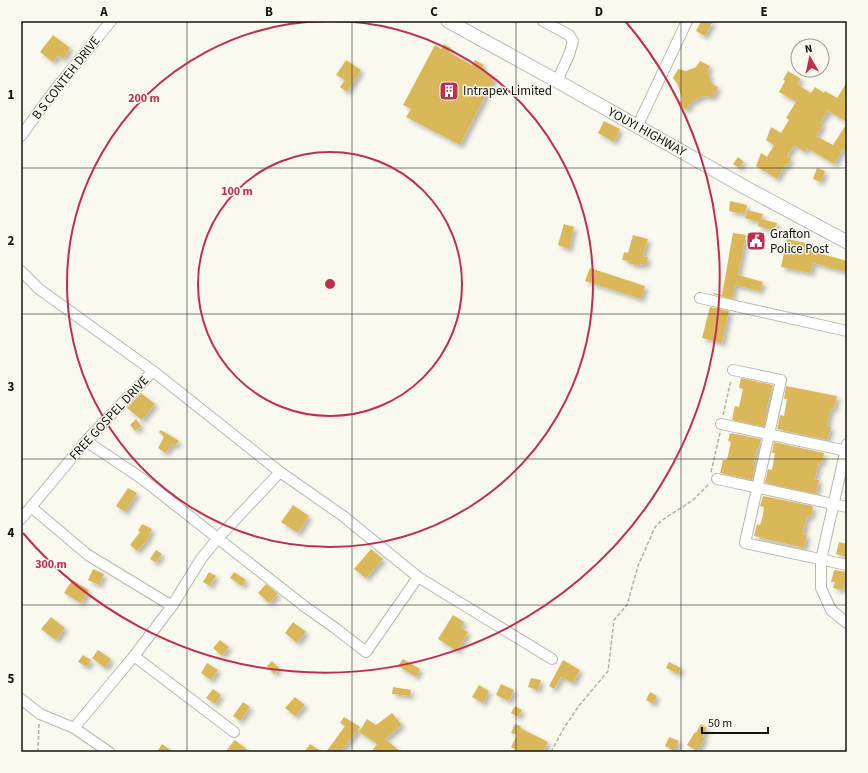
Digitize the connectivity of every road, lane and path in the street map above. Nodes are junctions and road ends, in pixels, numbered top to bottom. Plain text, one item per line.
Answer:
1 (111, 21) edge
2 (448, 21) edge
3 (543, 21) edge
4 (687, 21) edge
5 (557, 81) junction
6 (637, 127) junction
7 (21, 136) edge
8 (847, 242) edge
9 (21, 271) edge
10 (700, 298) dead end
11 (847, 331) edge
12 (733, 370) dead end
13 (153, 371) junction
14 (721, 424) dead end
15 (769, 434) junction
16 (86, 441) junction
17 (846, 448) edge
18 (280, 472) junction
19 (717, 479) joint
20 (758, 488) junction
21 (834, 504) junction
22 (31, 507) junction
23 (847, 507) edge
24 (21, 519) edge
25 (218, 538) junction
26 (821, 560) junction
27 (847, 565) edge
28 (418, 577) junction
29 (172, 606) junction
30 (847, 623) edge
31 (134, 656) junction
32 (552, 659) dead end
33 (21, 699) edge
34 (40, 714) junction
35 (74, 728) junction
36 (234, 732) dead end
37 (38, 752) edge
38 (109, 752) edge
39 (551, 752) edge

1 - 7 street, B S CONTEH DRIVE
2 - 5 main road, YOUYI HIGHWAY
3 - 5 street
4 - 6 street
5 - 6 main road, YOUYI HIGHWAY
6 - 8 main road, YOUYI HIGHWAY
9 - 13 street, FREE GOSPEL DRIVE
10 - 11 street
12 - 15 street
13 - 16 street, FREE GOSPEL DRIVE
13 - 18 street
14 - 15 street
15 - 17 street
15 - 20 street
16 - 22 street, FREE GOSPEL DRIVE
16 - 25 street
17 - 21 street
18 - 25 street
18 - 28 street
19 - 20 street
19 - 39 path
20 - 21 street
20 - 26 street
21 - 23 street
21 - 26 street
22 - 24 street, FREE GOSPEL DRIVE
22 - 29 street
25 - 28 street
25 - 29 street
26 - 27 street
26 - 30 street
28 - 32 street
29 - 31 street
31 - 35 street
31 - 36 street
33 - 34 street
34 - 35 street
34 - 37 path
35 - 38 street

